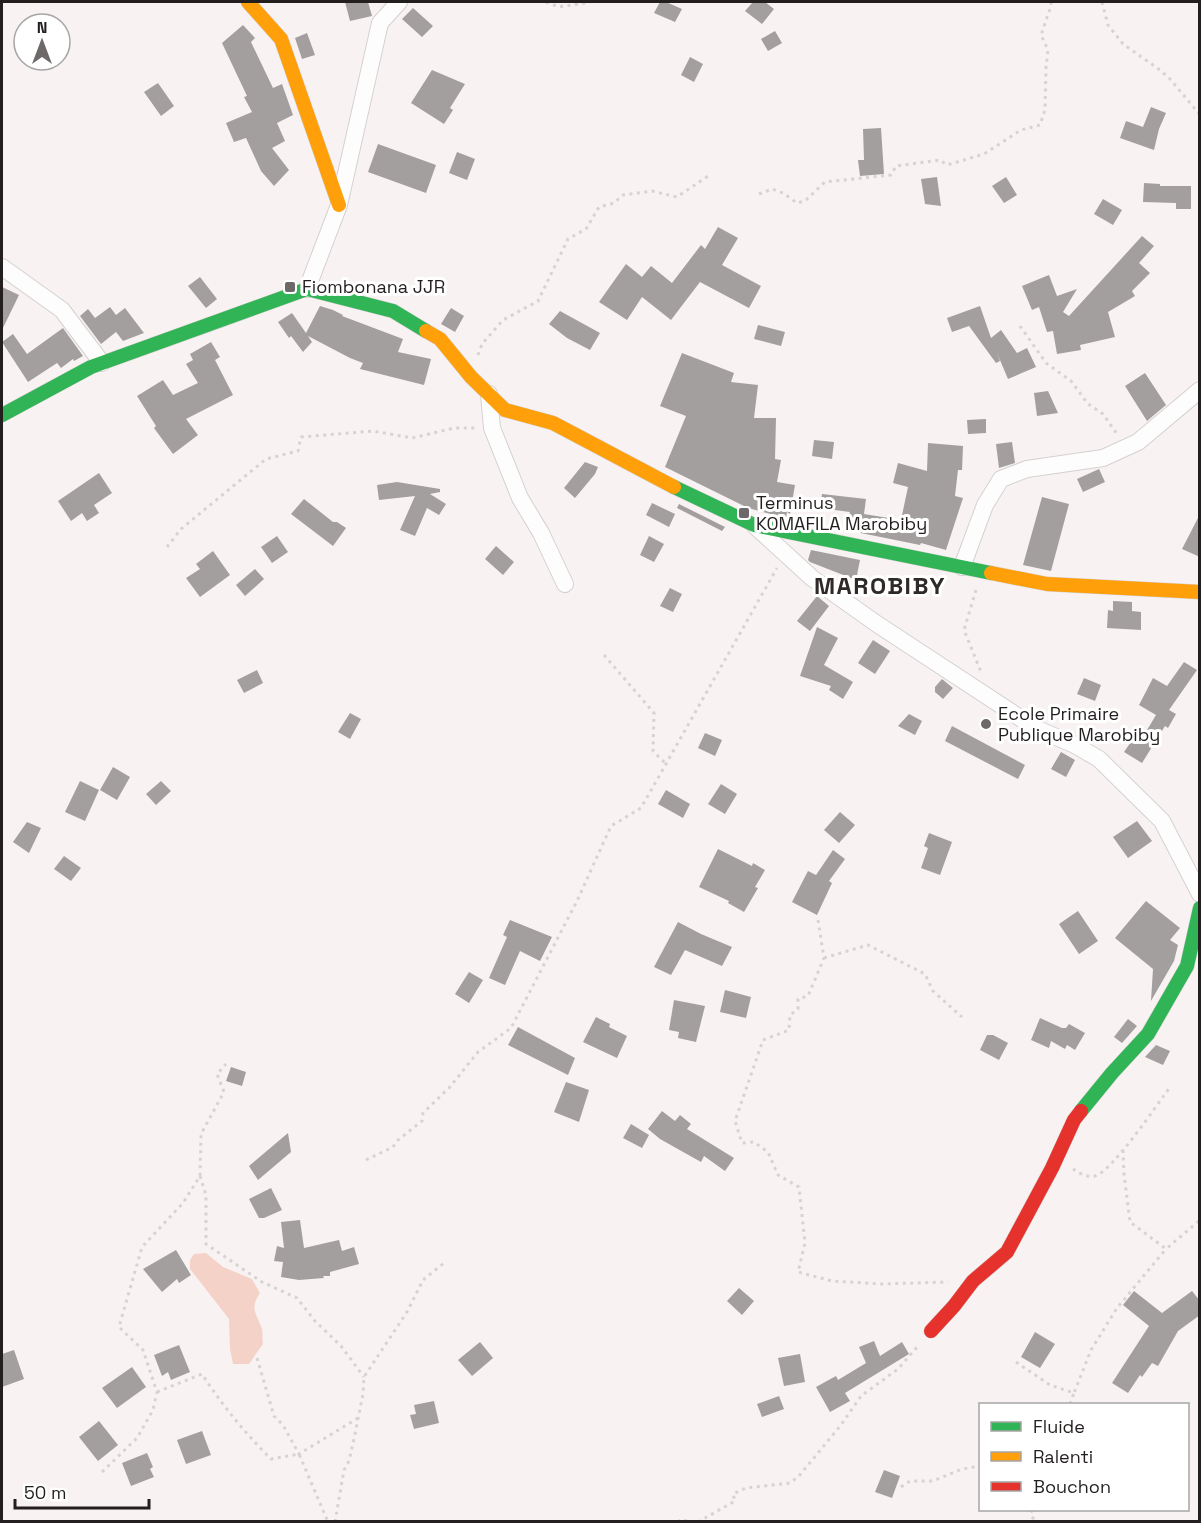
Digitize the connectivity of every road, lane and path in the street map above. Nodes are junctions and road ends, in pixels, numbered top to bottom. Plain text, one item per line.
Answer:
1 (249, 2) edge
2 (399, 2) edge
3 (546, 2) edge
4 (590, 2) edge
5 (1051, 2) edge
6 (1102, 2) edge
7 (1200, 115) edge
8 (711, 174) dead end
9 (759, 195) dead end
10 (339, 206) junction
11 (2, 267) edge
12 (308, 289) junction
13 (1020, 326) dead end
14 (102, 363) junction
15 (471, 377) junction
16 (1200, 390) edge
17 (489, 394) junction
18 (2, 416) edge
19 (492, 428) junction
20 (1119, 451) junction
21 (754, 525) junction
22 (167, 547) dead end
23 (786, 554) junction
24 (962, 567) junction
25 (982, 571) junction
26 (565, 584) dead end
27 (1200, 592) edge
28 (604, 655) dead end
29 (988, 697) junction
30 (666, 764) junction
31 (1200, 894) edge
32 (1200, 908) edge
33 (818, 920) dead end
34 (824, 958) junction
35 (962, 1017) dead end
36 (226, 1064) dead end
37 (1170, 1086) dead end
38 (1123, 1150) junction
39 (1056, 1159) junction
40 (366, 1160) dead end
41 (200, 1176) junction
42 (1200, 1220) edge
43 (1166, 1249) junction
44 (444, 1263) dead end
45 (973, 1281) junction
46 (931, 1331) joint
47 (257, 1359) dead end
48 (1016, 1362) dead end
49 (364, 1377) junction
50 (158, 1392) junction
51 (1074, 1393) junction
52 (1070, 1403) edge
53 (358, 1418) junction
54 (299, 1454) junction
55 (979, 1466) edge
56 (102, 1472) dead end
57 (901, 1487) dead end
58 (328, 1521) edge
59 (336, 1521) edge
60 (678, 1521) edge
61 (688, 1521) edge
62 (698, 1521) edge

1 - 10 street
2 - 10 street
3 - 4 path
5 - 9 path
6 - 7 path
8 - 15 path
10 - 12 street
11 - 14 street
12 - 14 street
12 - 15 street
13 - 20 path
14 - 18 street
15 - 17 street
16 - 20 street
17 - 19 street
17 - 21 street
19 - 22 path
19 - 26 street
20 - 24 street
21 - 23 street
21 - 24 street
23 - 29 street
23 - 30 path
24 - 25 street
25 - 27 street
25 - 29 path
28 - 30 path
29 - 31 street
30 - 40 path
32 - 39 street
33 - 34 path
34 - 35 path
34 - 45 path
36 - 41 path
37 - 38 path
38 - 39 path
38 - 43 path
39 - 45 street
41 - 49 path
41 - 50 path
42 - 43 path
43 - 51 path
44 - 49 path
45 - 46 street
46 - 62 path
47 - 54 path
48 - 51 path
49 - 53 path
50 - 54 path
50 - 56 path
51 - 52 path
53 - 54 path
53 - 59 path
54 - 58 path
55 - 57 path
60 - 61 path

